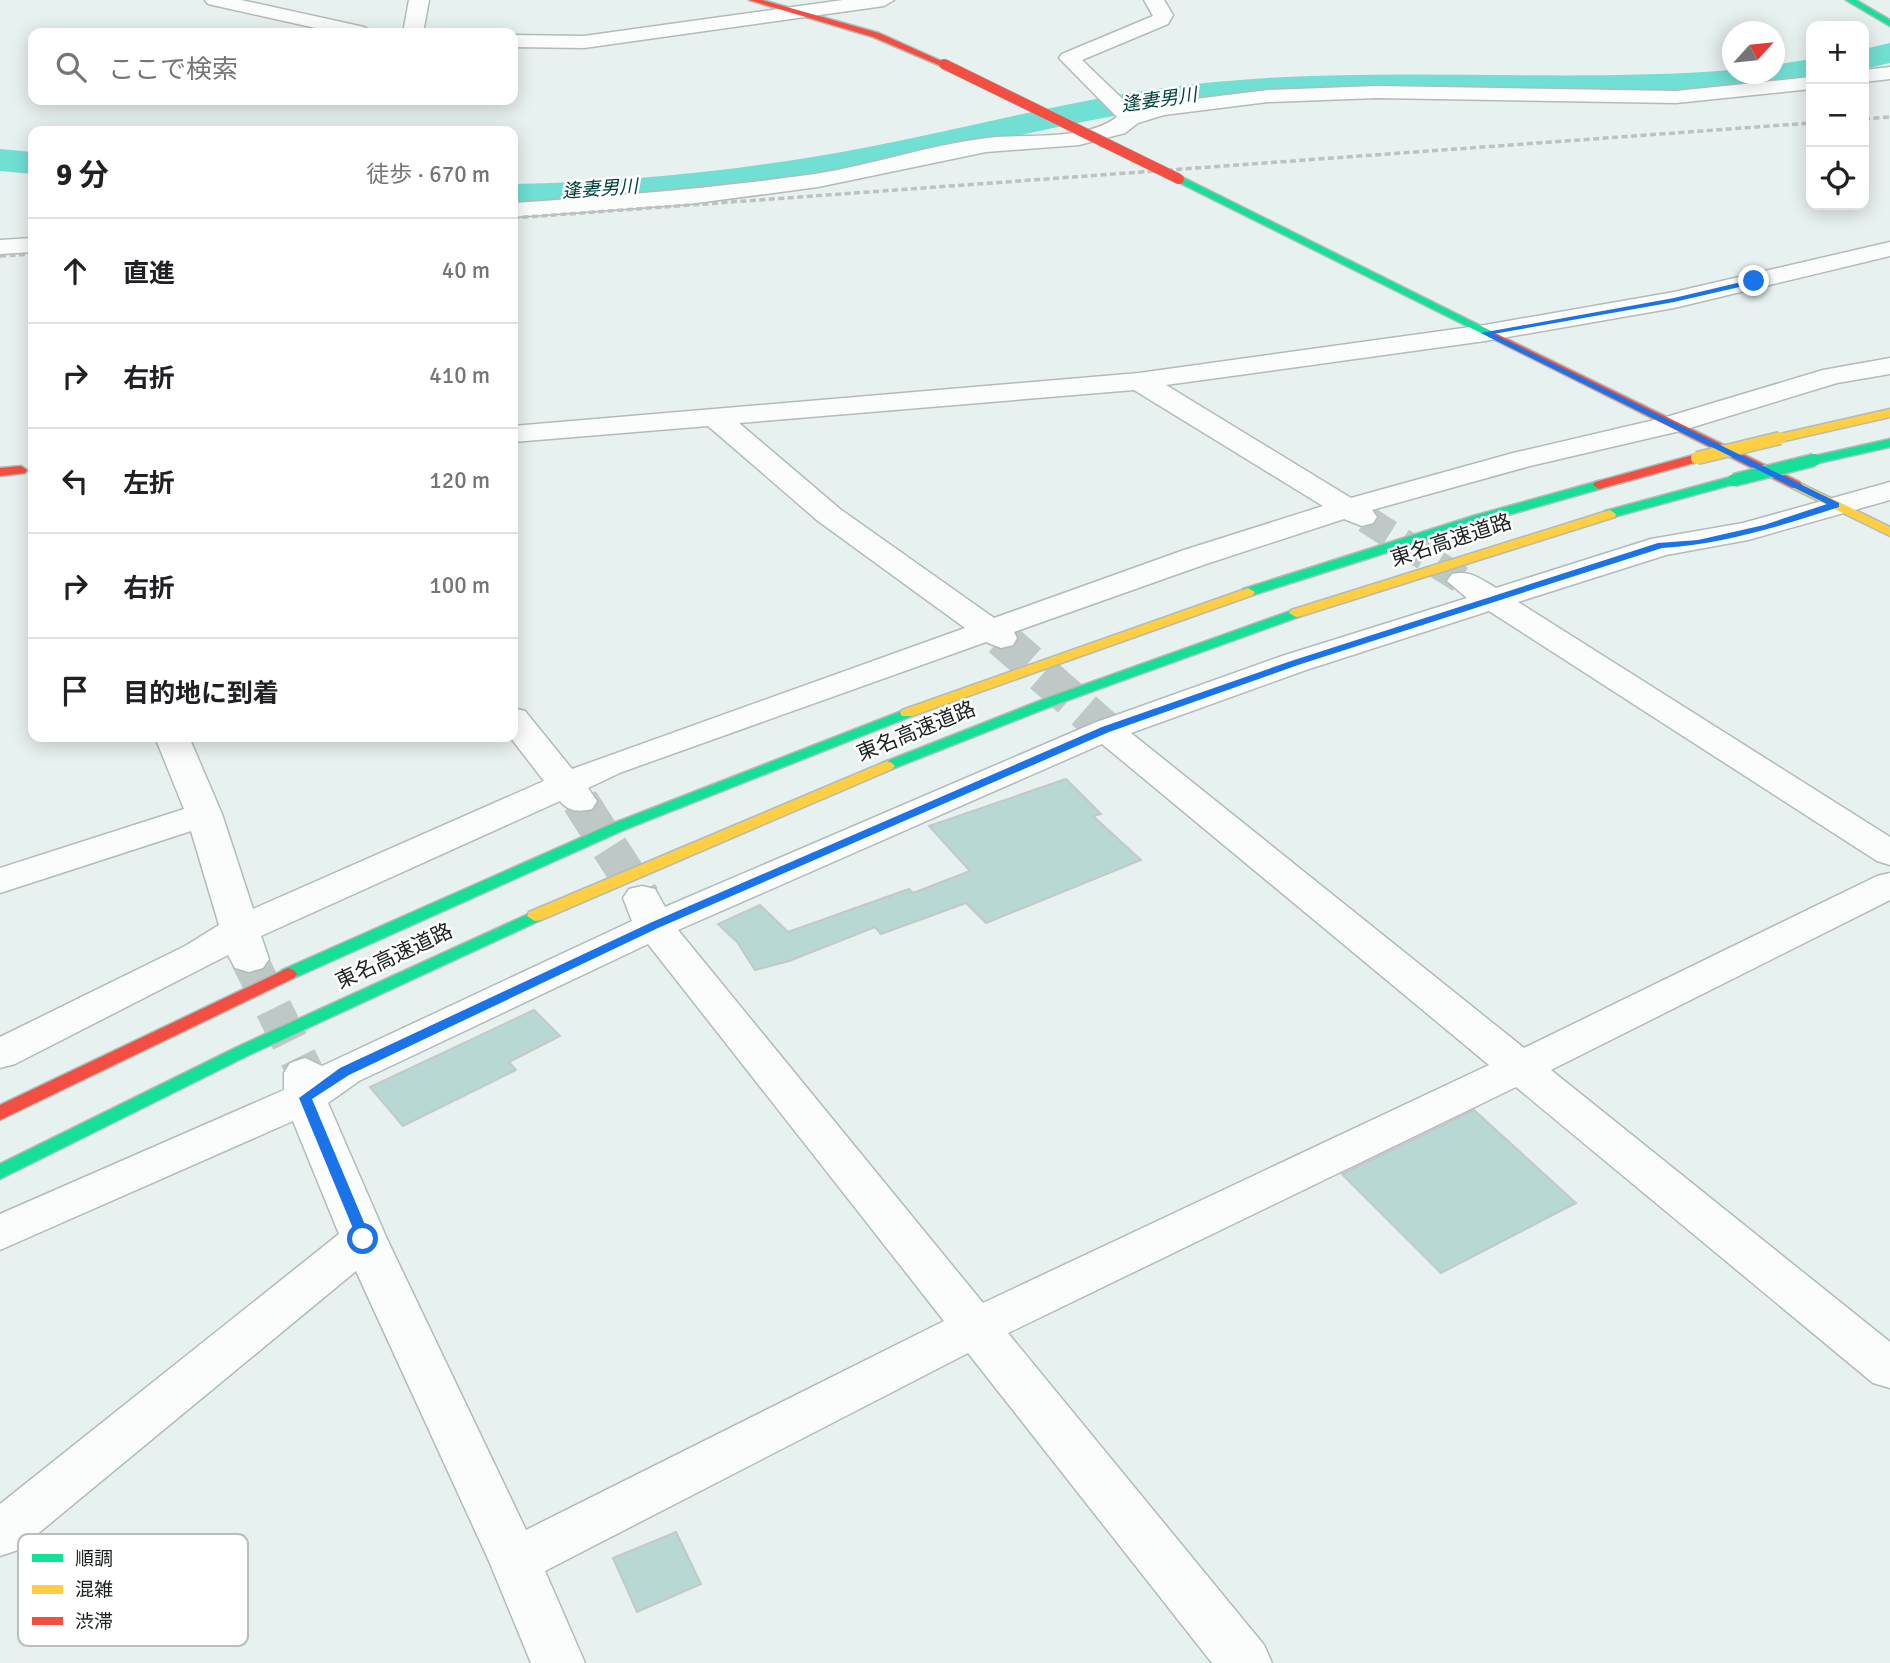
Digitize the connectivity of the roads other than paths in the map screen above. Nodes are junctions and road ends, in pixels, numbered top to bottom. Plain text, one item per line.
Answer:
1 (215, 0) edge
2 (419, 0) edge
3 (753, 0) edge
4 (884, 0) edge
5 (1154, 0) edge
6 (1850, 0) edge
7 (799, 13) junction
8 (1890, 23) edge
9 (341, 28) edge
10 (414, 28) edge
11 (518, 41) edge
12 (1890, 73) edge
13 (1869, 75) edge
14 (1806, 84) edge
15 (1120, 109) junction
16 (518, 209) edge
17 (28, 245) edge
18 (0, 247) edge
19 (1890, 249) edge
20 (1485, 333) junction
21 (1890, 366) edge
22 (1139, 380) junction
23 (1890, 413) edge
24 (715, 417) junction
25 (1671, 425) junction
26 (518, 434) edge
27 (1890, 443) edge
28 (1890, 491) edge
29 (1835, 505) junction
30 (1356, 514) junction
31 (1890, 532) edge
32 (1476, 591) junction
33 (995, 633) junction
34 (518, 724) edge
35 (1105, 730) junction
36 (174, 742) edge
37 (573, 792) junction
38 (204, 814) junction
39 (1890, 853) edge
40 (0, 881) edge
41 (1890, 885) edge
42 (648, 912) junction
43 (245, 945) junction
44 (0, 1054) edge
45 (1519, 1068) junction
46 (305, 1085) junction
47 (0, 1113) edge
48 (0, 1172) edge
49 (0, 1233) edge
50 (363, 1239) junction
51 (974, 1328) junction
52 (1890, 1369) edge
53 (0, 1534) edge
54 (515, 1561) junction
55 (558, 1663) edge
56 (1245, 1663) edge

1 - 9 street
2 - 10 street
3 - 7 main road
4 - 7 street
5 - 15 street
6 - 8 main road
7 - 11 street
7 - 20 main road, bridge
12 - 13 street
14 - 15 street
15 - 16 street
17 - 18 street
19 - 20 street
20 - 22 street
20 - 25 main road
21 - 25 street
22 - 24 street
22 - 30 street
23 - 47 main road, 東名高速道路, bridge
24 - 26 street
24 - 33 street
25 - 29 main road
25 - 30 street
27 - 48 main road, 東名高速道路, bridge
28 - 29 street
29 - 31 main road
29 - 32 street
30 - 33 street
32 - 35 street
32 - 39 street
33 - 37 street
34 - 37 street
35 - 42 street
35 - 45 street
36 - 38 street
37 - 43 street
38 - 40 street
38 - 43 street
41 - 45 street
42 - 46 street
42 - 51 street
43 - 44 street
45 - 51 street
45 - 52 street
46 - 49 street
46 - 50 street
50 - 53 street
50 - 54 street
51 - 54 street
51 - 56 street
54 - 55 street

